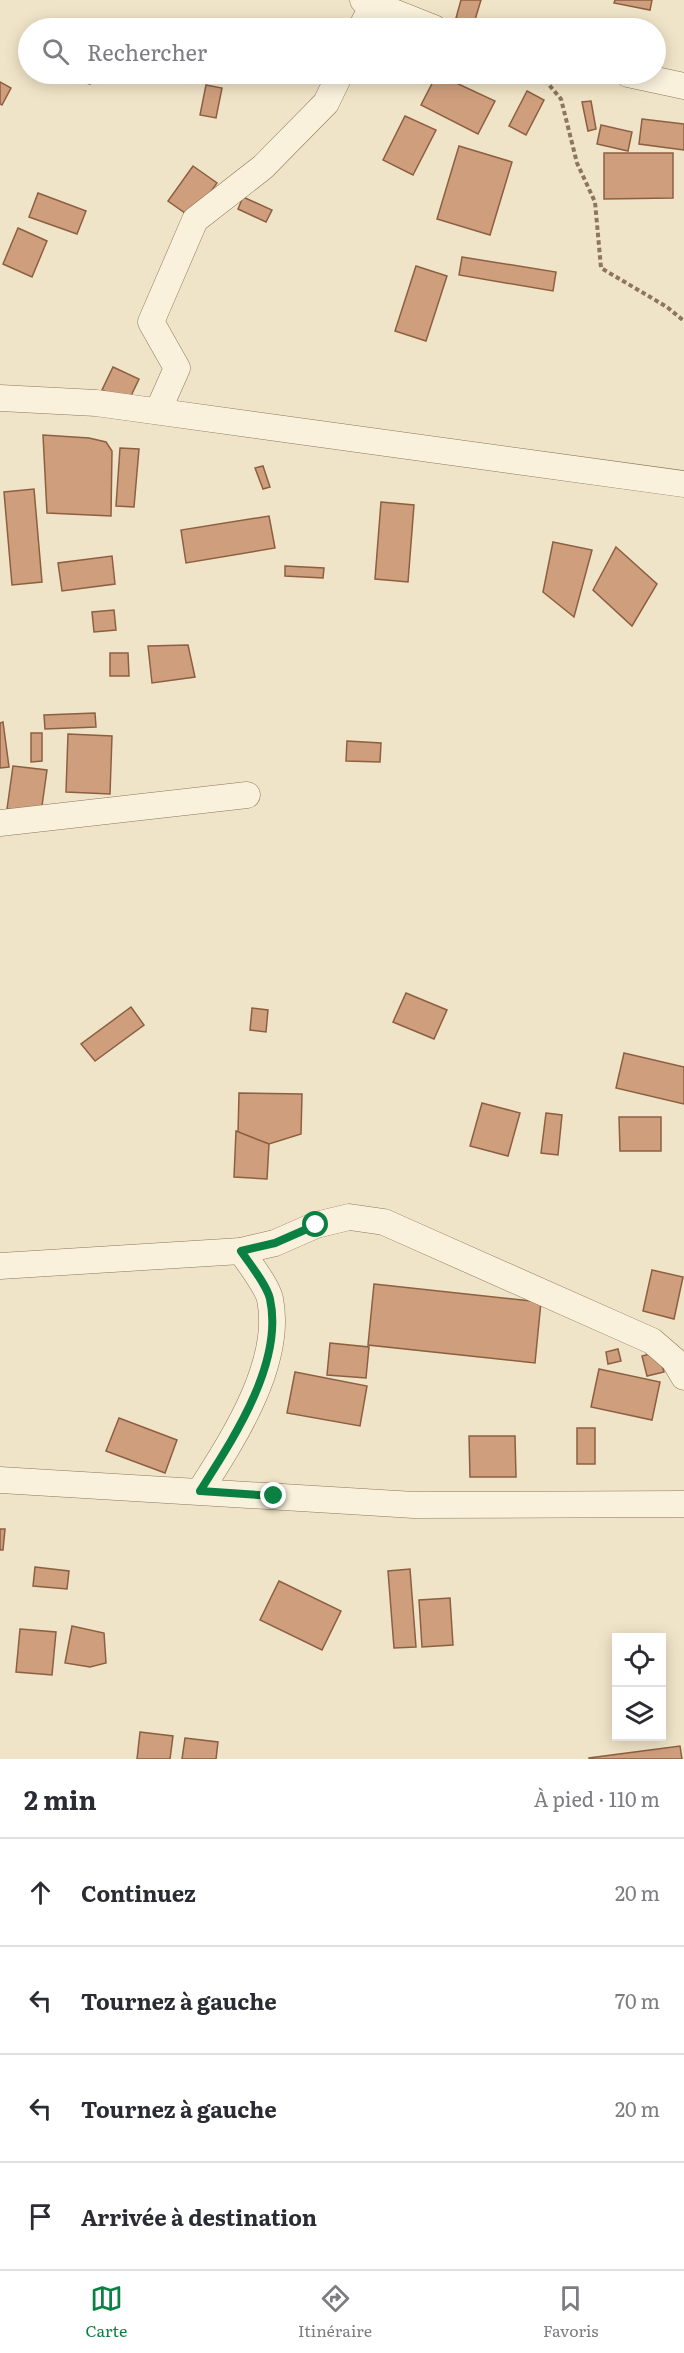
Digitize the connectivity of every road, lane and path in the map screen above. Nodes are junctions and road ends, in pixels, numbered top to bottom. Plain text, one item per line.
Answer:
1 (368, 2) edge
2 (364, 18) edge
3 (409, 18) edge
4 (666, 82) edge
5 (335, 84) edge
6 (548, 84) edge
7 (684, 86) edge
8 (684, 321) edge
9 (0, 398) edge
10 (158, 411) junction
11 (684, 484) edge
12 (247, 795) dead end
13 (0, 824) edge
14 (241, 1251) junction
15 (0, 1266) edge
16 (684, 1377) edge
17 (0, 1480) edge
18 (200, 1491) junction
19 (684, 1504) edge

1 - 2 street
1 - 3 street
4 - 7 street
5 - 10 street
6 - 8 path
9 - 10 street
10 - 11 street
12 - 13 street
14 - 15 street
14 - 16 street
14 - 18 street
17 - 18 street
18 - 19 street

